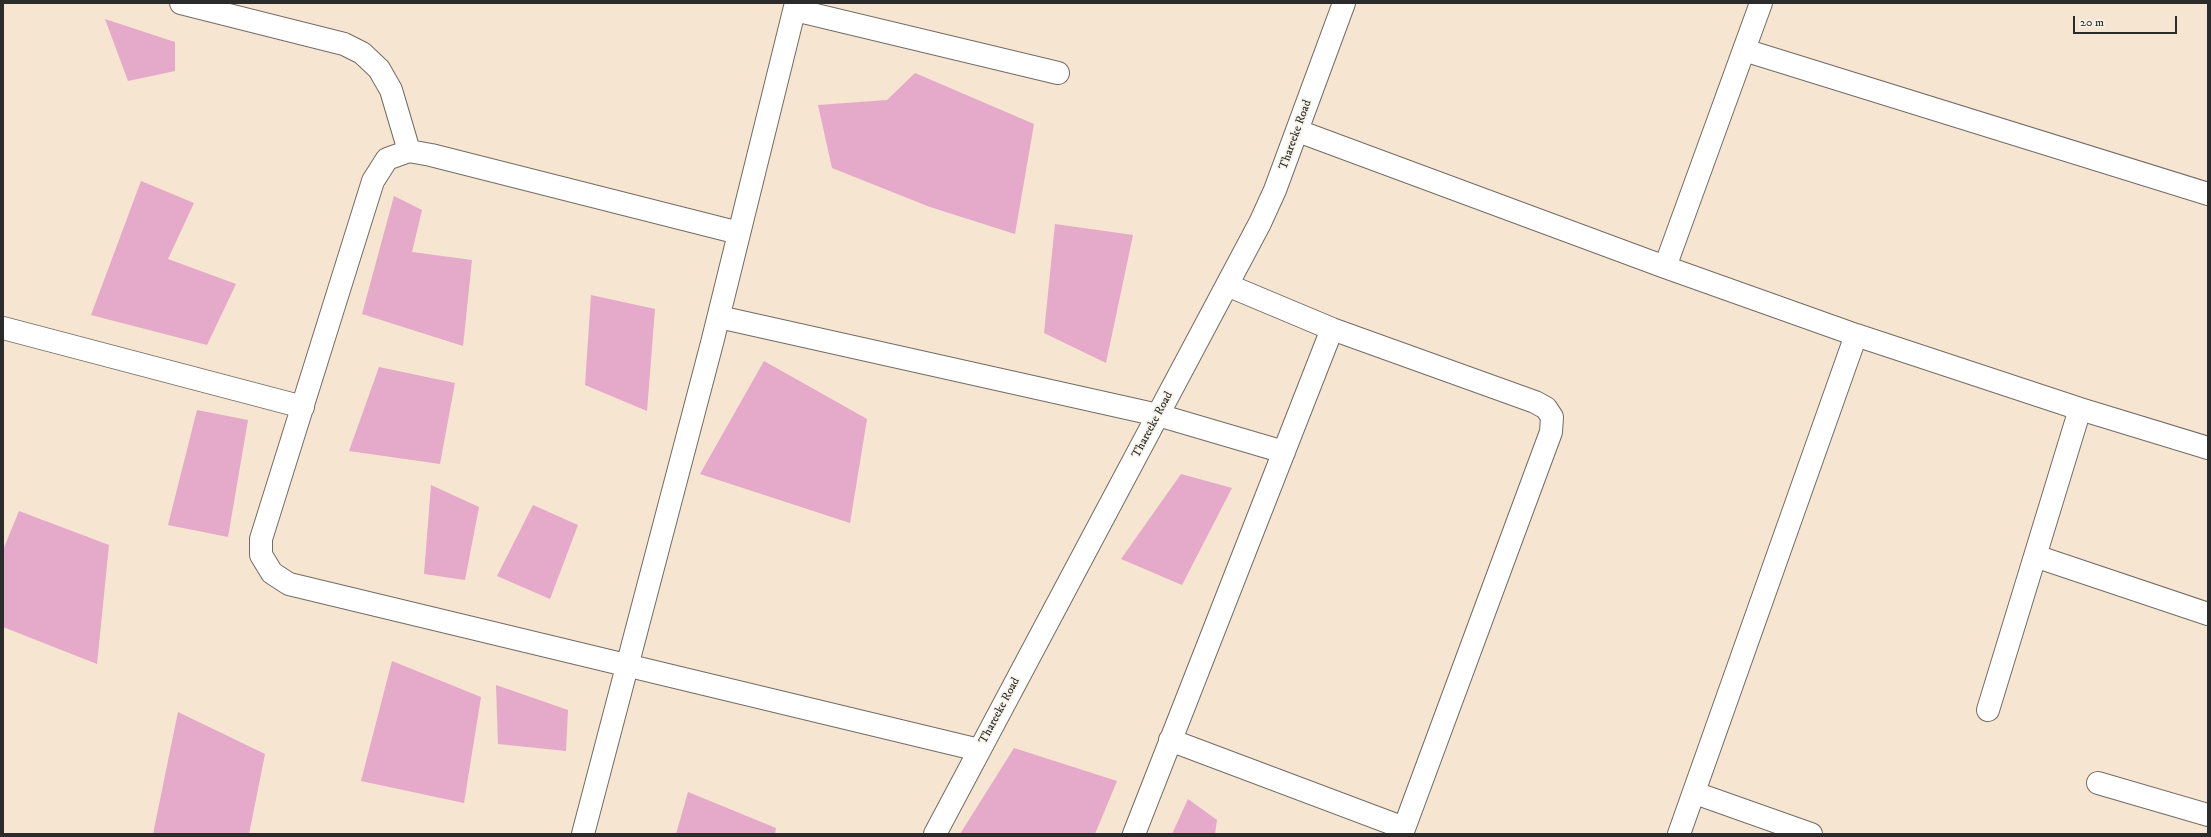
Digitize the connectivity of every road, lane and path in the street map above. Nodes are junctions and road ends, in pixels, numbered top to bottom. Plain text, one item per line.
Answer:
1 (181, 3) edge
2 (1344, 3) edge
3 (1761, 3) edge
4 (796, 7) edge
5 (1744, 50) junction
6 (1058, 73) dead end
7 (1298, 131) junction
8 (409, 151) junction
9 (2208, 194) edge
10 (739, 233) junction
11 (1665, 267) junction
12 (1227, 286) junction
13 (719, 317) junction
14 (3, 328) edge
15 (1332, 329) junction
16 (1856, 335) junction
17 (303, 407) junction
18 (2080, 409) junction
19 (1158, 415) junction
20 (2208, 448) edge
21 (1284, 452) junction
22 (2035, 556) junction
23 (2208, 614) edge
24 (628, 666) junction
25 (1988, 710) dead end
26 (1170, 740) junction
27 (979, 750) junction
28 (2098, 782) dead end
29 (1695, 793) junction
30 (2208, 815) edge
31 (1403, 831) edge
32 (583, 834) edge
33 (934, 834) edge
34 (1134, 834) edge
35 (1679, 834) edge
36 (1811, 834) edge

1 - 8 street
2 - 7 street, Thareeke Road
3 - 5 street
4 - 6 street
4 - 10 street
5 - 9 street
5 - 11 street
7 - 11 street
7 - 12 street, Thareeke Road
8 - 10 street
8 - 17 street
10 - 13 street
11 - 16 street
12 - 15 street
12 - 19 street, Thareeke Road
13 - 19 street
13 - 24 street
14 - 17 street
15 - 21 street
15 - 31 street
16 - 18 street
16 - 29 street
17 - 24 street
18 - 20 street
18 - 22 street
19 - 21 street
19 - 27 street, Thareeke Road
21 - 26 street
22 - 23 street
22 - 25 street
24 - 27 street
24 - 32 street
26 - 31 street
26 - 34 street
27 - 33 street, Thareeke Road
28 - 30 street
29 - 35 street
29 - 36 street

